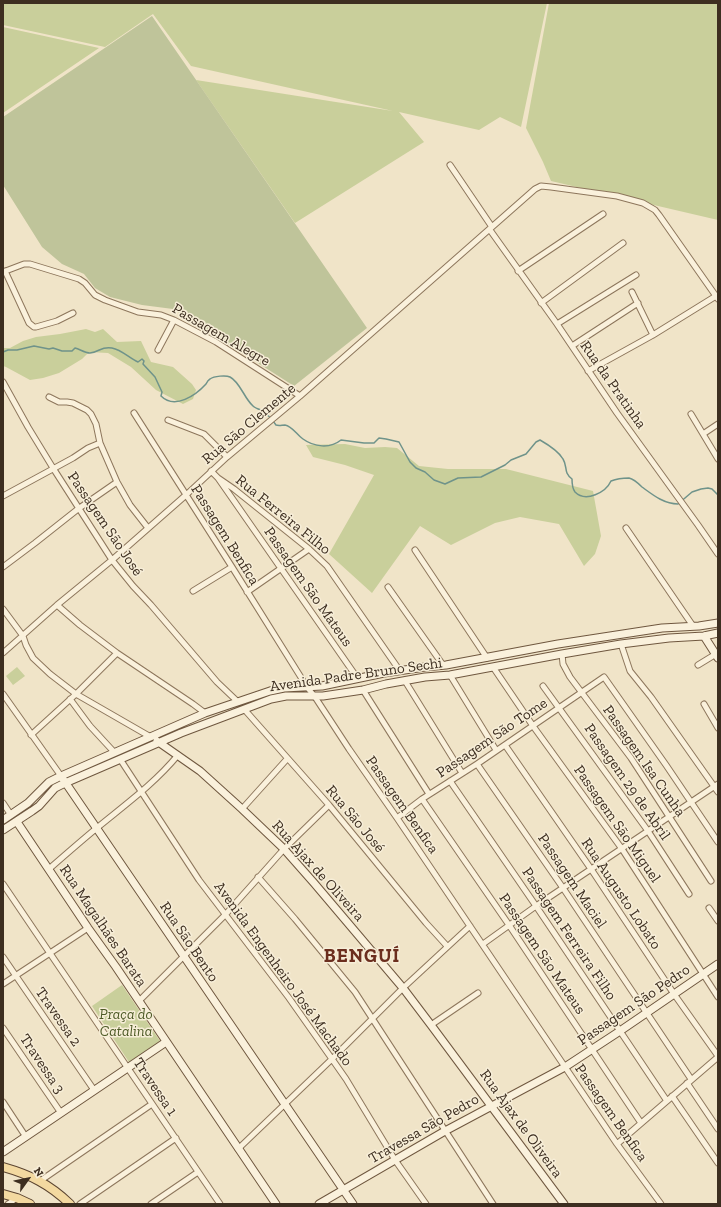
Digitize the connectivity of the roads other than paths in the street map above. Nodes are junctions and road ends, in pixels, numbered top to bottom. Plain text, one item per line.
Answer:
1 (450, 165) dead end
2 (603, 214) dead end
3 (491, 228) junction
4 (623, 243) dead end
5 (518, 271) junction
6 (4, 272) edge
7 (636, 275) dead end
8 (632, 292) dead end
9 (717, 297) edge
10 (542, 303) junction
11 (638, 303) junction
12 (73, 313) dead end
13 (174, 320) junction
14 (557, 324) junction
15 (654, 335) junction
16 (572, 346) junction
17 (158, 350) dead end
18 (588, 371) junction
19 (3, 382) edge
20 (300, 396) junction
21 (48, 397) dead end
22 (134, 413) dead end
23 (691, 414) dead end
24 (168, 420) dead end
25 (718, 424) edge
26 (703, 434) junction
27 (100, 443) junction
28 (227, 457) junction
29 (718, 459) edge
30 (53, 468) junction
31 (211, 471) junction
32 (218, 478) junction
33 (117, 482) junction
34 (186, 495) junction
35 (3, 496) edge
36 (78, 509) junction
37 (148, 528) junction
38 (626, 528) dead end
39 (309, 549) junction
40 (415, 550) dead end
41 (718, 554) edge
42 (112, 560) junction
43 (3, 567) edge
44 (232, 567) junction
45 (280, 568) junction
46 (388, 587) dead end
47 (193, 591) dead end
48 (247, 592) junction
49 (58, 605) junction
50 (3, 609) edge
51 (718, 623) edge
52 (694, 626) junction
53 (718, 633) edge
54 (23, 636) junction
55 (704, 636) junction
56 (621, 644) junction
57 (3, 653) edge
58 (117, 653) junction
59 (562, 654) junction
60 (717, 656) edge
61 (487, 658) junction
62 (443, 665) junction
63 (698, 665) dead end
64 (493, 666) junction
65 (400, 671) junction
66 (450, 675) junction
67 (358, 679) junction
68 (405, 681) junction
69 (542, 686) dead end
70 (307, 687) junction
71 (363, 690) junction
72 (581, 692) junction
73 (3, 694) edge
74 (76, 694) junction
75 (315, 697) junction
76 (70, 699) junction
77 (238, 702) junction
78 (704, 704) dead end
79 (559, 707) junction
80 (244, 709) junction
81 (205, 713) junction
82 (533, 726) junction
83 (718, 728) edge
84 (31, 734) junction
85 (150, 736) junction
86 (159, 742) junction
87 (505, 745) junction
88 (496, 750) junction
89 (114, 752) junction
90 (178, 756) junction
91 (120, 759) junction
92 (287, 759) junction
93 (477, 764) junction
94 (462, 773) junction
95 (61, 776) junction
96 (450, 781) junction
97 (66, 783) junction
98 (716, 785) edge
99 (142, 792) junction
100 (718, 792) edge
101 (429, 794) junction
102 (422, 799) junction
103 (690, 802) junction
104 (3, 803) edge
105 (328, 805) junction
106 (242, 809) junction
107 (11, 815) junction
108 (669, 816) junction
109 (398, 818) junction
110 (3, 820) edge
111 (17, 822) junction
112 (96, 829) junction
113 (3, 830) edge
114 (648, 831) junction
115 (718, 842) edge
116 (284, 849) junction
117 (622, 849) junction
118 (49, 869) junction
119 (591, 869) junction
120 (258, 877) junction
121 (711, 881) dead end
122 (3, 884) edge
123 (563, 888) junction
124 (689, 894) dead end
125 (536, 906) junction
126 (710, 908) dead end
127 (225, 915) junction
128 (718, 921) edge
129 (509, 925) junction
130 (470, 926) junction
131 (88, 928) junction
132 (483, 944) junction
133 (448, 946) junction
134 (50, 953) junction
135 (3, 957) edge
136 (184, 957) junction
137 (718, 964) edge
138 (702, 974) junction
139 (15, 976) junction
140 (3, 984) edge
141 (403, 988) junction
142 (478, 994) dead end
143 (674, 994) junction
144 (718, 997) edge
145 (139, 1001) junction
146 (647, 1013) junction
147 (372, 1019) junction
148 (432, 1025) junction
149 (3, 1028) edge
150 (620, 1031) junction
151 (166, 1042) junction
152 (592, 1049) junction
153 (718, 1057) edge
154 (332, 1059) junction
155 (565, 1067) junction
156 (128, 1068) junction
157 (689, 1081) junction
158 (94, 1090) junction
159 (672, 1096) junction
160 (667, 1101) junction
161 (3, 1102) edge
162 (152, 1104) junction
163 (285, 1105) junction
164 (492, 1105) junction
165 (61, 1113) junction
166 (641, 1123) junction
167 (718, 1129) edge
168 (445, 1131) junction
169 (26, 1137) junction
170 (176, 1138) junction
171 (617, 1144) junction
172 (238, 1149) junction
173 (3, 1154) edge
174 (395, 1160) junction
175 (718, 1163) edge
176 (3, 1165) edge
177 (198, 1172) junction
178 (40, 1181) junction
179 (344, 1190) junction
180 (3, 1194) edge
181 (17, 1198) junction
182 (8, 1204) edge
183 (29, 1204) edge
184 (70, 1204) edge
185 (80, 1204) edge
186 (151, 1204) edge
187 (220, 1204) edge
188 (276, 1204) edge
189 (319, 1204) edge
190 (353, 1204) edge
191 (426, 1204) edge
192 (493, 1204) edge
193 (564, 1204) edge
194 (661, 1204) edge

1 - 3 street, Rua da Pratinha
2 - 5 street
3 - 5 street, Rua da Pratinha
3 - 9 street, Rua São Clemente
3 - 20 street, Rua São Clemente
4 - 10 street
5 - 10 street, Rua da Pratinha
6 - 12 street
6 - 13 street, Passagem Alegre
7 - 14 street
8 - 11 street
9 - 15 street
10 - 14 street, Rua da Pratinha
11 - 15 street
11 - 16 street
13 - 17 street
13 - 20 street, Passagem Alegre
14 - 16 street, Rua da Pratinha
15 - 18 street
16 - 18 street, Rua da Pratinha
18 - 41 street, Rua da Pratinha
19 - 30 street, Passagem São José
20 - 28 street, Rua São Clemente
21 - 27 street
22 - 34 street, Passagem Benfica
23 - 26 street
24 - 28 street
25 - 26 street
26 - 29 street
27 - 30 street
27 - 33 street
28 - 31 street, Rua São Clemente
30 - 35 street
30 - 36 street, Passagem São José
31 - 32 street, Passagem São Mateus
31 - 34 street, Rua São Clemente
32 - 39 street, Rua Ferreira Filho
32 - 45 street, Passagem São Mateus
33 - 36 street
33 - 37 street
34 - 37 street, Rua São Clemente
34 - 44 street, Passagem Benfica
36 - 42 street, Passagem São José
36 - 43 street
37 - 42 street, Rua São Clemente
38 - 52 street
39 - 45 street
39 - 65 street, Rua Ferreira Filho
40 - 61 street
42 - 49 street, Rua São Clemente
42 - 77 street, Passagem São José
44 - 47 street
44 - 48 street, Passagem Benfica
45 - 48 street
45 - 67 street, Passagem São Mateus
46 - 62 street
48 - 70 street, Passagem Benfica
49 - 54 street, Rua São Clemente
49 - 58 street
50 - 54 street, Rua Ajax de Oliveira
51 - 52 street, Avenida Padre Bruno Sechi
52 - 61 street, Avenida Padre Bruno Sechi
53 - 55 street, Avenida Padre Bruno Sechi
54 - 57 street, Rua São Clemente
54 - 74 street, Rua Ajax de Oliveira
55 - 56 street, Avenida Padre Bruno Sechi
55 - 60 street
56 - 59 street, Avenida Padre Bruno Sechi
56 - 98 street
58 - 74 street
58 - 81 street
59 - 64 street, Avenida Padre Bruno Sechi
59 - 72 street, Passagem Isa Cunha
60 - 63 street
61 - 62 street, Avenida Padre Bruno Sechi
62 - 65 street, Avenida Padre Bruno Sechi
64 - 66 street, Avenida Padre Bruno Sechi
64 - 82 street, Passagem São Miguel
65 - 67 street, Avenida Padre Bruno Sechi
66 - 68 street, Avenida Padre Bruno Sechi
66 - 88 street
67 - 70 street, Avenida Padre Bruno Sechi
68 - 71 street, Avenida Padre Bruno Sechi
68 - 94 street
69 - 79 street, Passagem 29 de Abril
70 - 75 street, Passagem Benfica
70 - 77 street, Avenida Padre Bruno Sechi
71 - 75 street, Avenida Padre Bruno Sechi
71 - 101 street
72 - 79 street, Passagem São Tome
72 - 103 street, Passagem São Tome
72 - 108 street, Passagem Isa Cunha
73 - 84 street, Rua São Bento
74 - 76 street
74 - 85 street, Rua Ajax de Oliveira
75 - 80 street, Avenida Padre Bruno Sechi
75 - 109 street, Passagem Benfica
76 - 84 street
76 - 89 street
77 - 81 street, Avenida Padre Bruno Sechi
78 - 83 street
79 - 82 street, Passagem São Tome
79 - 114 street, Passagem 29 de Abril
80 - 86 street, Avenida Padre Bruno Sechi
80 - 92 street, Rua São José
81 - 85 street, Avenida Padre Bruno Sechi
82 - 87 street, Passagem São Tome
82 - 117 street, Passagem São Miguel
84 - 95 street, Rua São Bento
85 - 86 street, Rua Ajax de Oliveira
85 - 89 street, Avenida Padre Bruno Sechi
86 - 90 street, Rua Ajax de Oliveira
86 - 91 street, Avenida Padre Bruno Sechi
87 - 88 street, Passagem São Tome
87 - 119 street, Rua Augusto Lobato
88 - 93 street, Passagem São Tome
89 - 95 street, Avenida Padre Bruno Sechi
90 - 99 street
90 - 106 street, Rua Ajax de Oliveira
91 - 97 street, Avenida Padre Bruno Sechi
91 - 99 street, Avenida Engenheiro José Machado
92 - 105 street, Rua São José
92 - 106 street
93 - 94 street, Passagem São Tome
93 - 123 street, Passagem Maciel
94 - 96 street, Passagem São Tome
95 - 97 street, Rua São Bento
95 - 107 street, Avenida Padre Bruno Sechi
96 - 101 street, Passagem São Tome
96 - 125 street, Passagem Ferreira Filho
97 - 111 street, Avenida Padre Bruno Sechi
97 - 112 street, Rua São Bento
98 - 100 street
98 - 103 street
99 - 112 street
99 - 127 street, Avenida Engenheiro José Machado
101 - 102 street, Passagem São Tome
102 - 109 street, Passagem São Tome
102 - 129 street, Passagem São Mateus
103 - 108 street
103 - 115 street
104 - 107 street
105 - 116 street
105 - 133 street, Rua São José
106 - 116 street, Rua Ajax de Oliveira
107 - 110 street, Avenida Padre Bruno Sechi
108 - 114 street
108 - 121 street, Passagem Isa Cunha
109 - 130 street, Passagem Benfica
111 - 113 street, Avenida Padre Bruno Sechi
111 - 118 street, Rua Magalhães Barata
112 - 118 street
112 - 136 street, Rua São Bento
114 - 117 street
114 - 124 street, Passagem 29 de Abril
116 - 120 street
116 - 141 street, Rua Ajax de Oliveira
117 - 119 street
117 - 138 street, Passagem São Miguel
118 - 131 street, Rua Magalhães Barata
119 - 123 street
119 - 143 street, Rua Augusto Lobato
120 - 127 street
120 - 147 street
122 - 134 street, Travessa 1
123 - 125 street
123 - 146 street, Passagem Maciel
125 - 129 street
125 - 150 street, Passagem Ferreira Filho
126 - 128 street
127 - 136 street
127 - 154 street, Avenida Engenheiro José Machado
129 - 132 street
129 - 152 street, Passagem São Mateus
130 - 132 street, Passagem Benfica
130 - 133 street
131 - 134 street
131 - 145 street, Rua Magalhães Barata
132 - 155 street, Passagem Benfica
133 - 141 street
134 - 139 street
134 - 156 street, Travessa 1
135 - 139 street, Travessa 2
136 - 145 street
136 - 163 street, Rua São Bento
137 - 138 street, Passagem São Pedro
138 - 143 street, Passagem São Pedro
138 - 144 street, Passagem São Miguel
139 - 140 street
139 - 158 street, Travessa 2
141 - 147 street
141 - 148 street, Rua Ajax de Oliveira
142 - 148 street
143 - 146 street, Passagem São Pedro
143 - 153 street, Rua Augusto Lobato
145 - 151 street, Rua Magalhães Barata
146 - 150 street, Passagem São Pedro
146 - 157 street, Passagem Maciel
147 - 154 street
147 - 168 street
148 - 164 street, Rua Ajax de Oliveira
149 - 165 street, Travessa 3
150 - 152 street, Passagem São Pedro
150 - 160 street, Passagem Ferreira Filho
151 - 156 street
151 - 172 street, Rua Magalhães Barata
152 - 155 street, Passagem São Pedro
152 - 166 street, Passagem São Mateus
153 - 157 street
154 - 163 street
154 - 174 street, Avenida Engenheiro José Machado
155 - 164 street, Travessa São Pedro
155 - 171 street, Passagem Benfica
156 - 158 street
156 - 162 street, Travessa 1
157 - 159 street
157 - 167 street
158 - 165 street
159 - 160 street
159 - 175 street
160 - 166 street
161 - 169 street
162 - 170 street, Travessa 1
162 - 178 street
163 - 172 street
163 - 179 street, Rua São Bento
164 - 168 street, Travessa São Pedro
164 - 193 street, Rua Ajax de Oliveira
165 - 169 street
166 - 171 street
168 - 174 street, Travessa São Pedro
168 - 192 street
169 - 173 street
170 - 177 street, Travessa 1
170 - 185 street
171 - 194 street, Passagem Benfica
172 - 188 street, Rua Magalhães Barata
174 - 179 street, Travessa São Pedro
174 - 191 street, Avenida Engenheiro José Machado
176 - 178 main road
177 - 186 street
177 - 187 street, Travessa 1
178 - 184 main road
179 - 189 street, Travessa São Pedro
179 - 190 street, Rua São Bento
180 - 181 main road
181 - 182 street
181 - 183 main road

